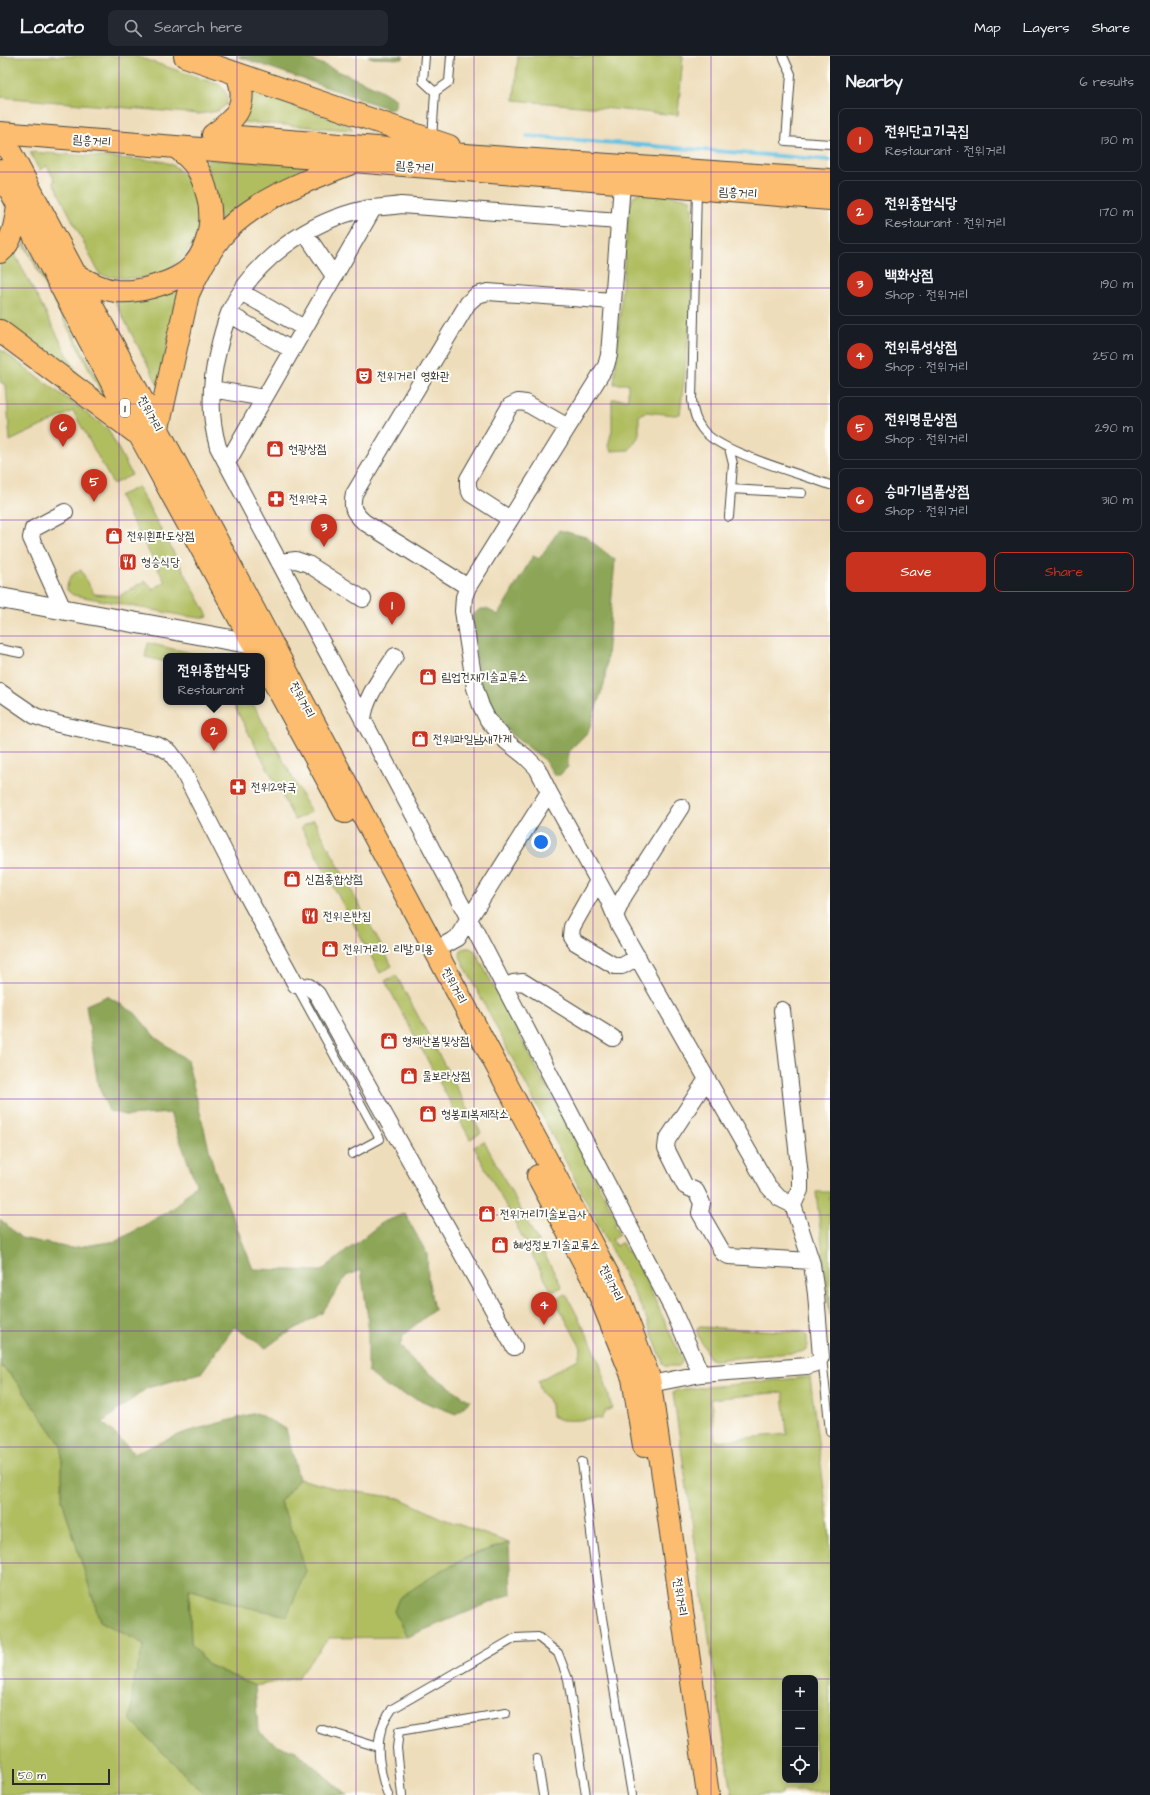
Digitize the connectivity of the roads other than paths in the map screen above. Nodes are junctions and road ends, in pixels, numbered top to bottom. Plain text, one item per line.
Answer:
1 (185, 56) edge
2 (426, 56) edge
3 (451, 56) edge
4 (783, 56) edge
5 (237, 74) junction
6 (435, 92) junction
7 (0, 118) edge
8 (0, 133) edge
9 (213, 135) junction
10 (432, 140) junction
11 (830, 144) edge
12 (176, 147) junction
13 (478, 156) junction
14 (354, 162) junction
15 (8, 167) edge
16 (697, 180) junction
17 (830, 180) edge
18 (622, 184) junction
19 (830, 199) edge
20 (18, 205) junction
21 (373, 208) junction
22 (619, 221) junction
23 (305, 233) junction
24 (0, 252) edge
25 (76, 275) junction
26 (334, 276) junction
27 (241, 292) junction
28 (613, 301) junction
29 (229, 314) junction
30 (304, 328) junction
31 (0, 331) edge
32 (292, 350) junction
33 (212, 389) junction
34 (264, 398) junction
35 (568, 427) junction
36 (148, 431) junction
37 (729, 448) junction
38 (227, 463) junction
39 (830, 485) edge
40 (731, 489) junction
41 (802, 493) dead end
42 (65, 512) dead end
43 (729, 517) dead end
44 (510, 518) junction
45 (279, 562) junction
46 (468, 586) junction
47 (0, 598) edge
48 (363, 599) dead end
49 (63, 610) junction
50 (0, 649) edge
51 (20, 653) dead end
52 (258, 653) edge
53 (395, 656) dead end
54 (265, 666) edge
55 (0, 692) edge
56 (363, 721) junction
57 (549, 792) junction
58 (681, 807) dead end
59 (598, 881) junction
60 (615, 916) junction
61 (469, 919) junction
62 (435, 950) junction
63 (638, 957) junction
64 (296, 985) junction
65 (505, 988) junction
66 (782, 1010) dead end
67 (613, 1038) dead end
68 (707, 1079) junction
69 (352, 1154) dead end
70 (793, 1205) junction
71 (811, 1261) junction
72 (514, 1347) dead end
73 (821, 1357) junction
74 (701, 1374) junction
75 (650, 1384) junction
76 (830, 1431) edge
77 (582, 1462) dead end
78 (506, 1713) dead end
79 (320, 1730) dead end
80 (378, 1747) junction
81 (537, 1759) dead end
82 (388, 1795) edge
83 (402, 1795) edge
84 (543, 1795) edge
85 (586, 1795) edge
86 (632, 1795) edge
87 (696, 1795) edge
88 (708, 1795) edge

1 - 5 main road
2 - 6 lane
3 - 6 lane
4 - 11 lane
5 - 9 main road
5 - 10 main road
6 - 10 lane
7 - 9 main road, 림흥거리
8 - 12 main road, 림흥거리
8 - 15 main road, 1
9 - 13 main road, 림흥거리
10 - 13 main road
12 - 14 main road, 림흥거리
12 - 25 main road
13 - 16 main road, 림흥거리
14 - 18 main road, 림흥거리
14 - 36 main road
15 - 20 main road, 전위거리 / 1
15 - 25 main road, 전위거리 / 1
16 - 17 main road, 림흥거리
16 - 18 main road, 림흥거리
16 - 19 main road, 림흥거리
16 - 37 lane
18 - 22 street
20 - 24 main road
20 - 36 main road, 전위거리 / 1
21 - 22 street
21 - 23 street
21 - 26 street
22 - 28 street
23 - 26 street
23 - 27 street
25 - 36 main road, 전위거리 / 1
26 - 30 street
27 - 29 street
27 - 30 street
28 - 35 street
28 - 46 street
29 - 32 street
29 - 33 street
30 - 32 street
31 - 36 main road
32 - 34 street
33 - 34 street
33 - 38 street
34 - 38 street
35 - 44 street
35 - 44 street
36 - 52 main road, 전위거리 / 1
36 - 62 main road, 전위거리 / 1
37 - 39 lane
37 - 40 lane
38 - 45 street
40 - 41 lane
40 - 43 lane
42 - 49 street
44 - 46 street
45 - 48 street
45 - 56 street
46 - 57 street
47 - 49 street
49 - 52 street
50 - 51 lane
53 - 56 street
54 - 87 main road, 전위거리 / 1
55 - 64 street
56 - 61 street
57 - 59 street
57 - 61 street
58 - 60 street
59 - 60 street
59 - 63 street
60 - 63 street
61 - 62 street
61 - 65 street
62 - 75 main road, 전위거리 / 1
63 - 68 street
64 - 69 lane
64 - 72 street
65 - 67 street
65 - 74 street
66 - 70 street
68 - 70 street
68 - 71 street
70 - 71 street
71 - 73 street
73 - 74 street
73 - 76 lane
74 - 75 street
75 - 88 main road, 전위거리 / 1
77 - 86 lane
78 - 83 lane
79 - 80 lane
80 - 82 lane
80 - 85 lane
81 - 84 lane

